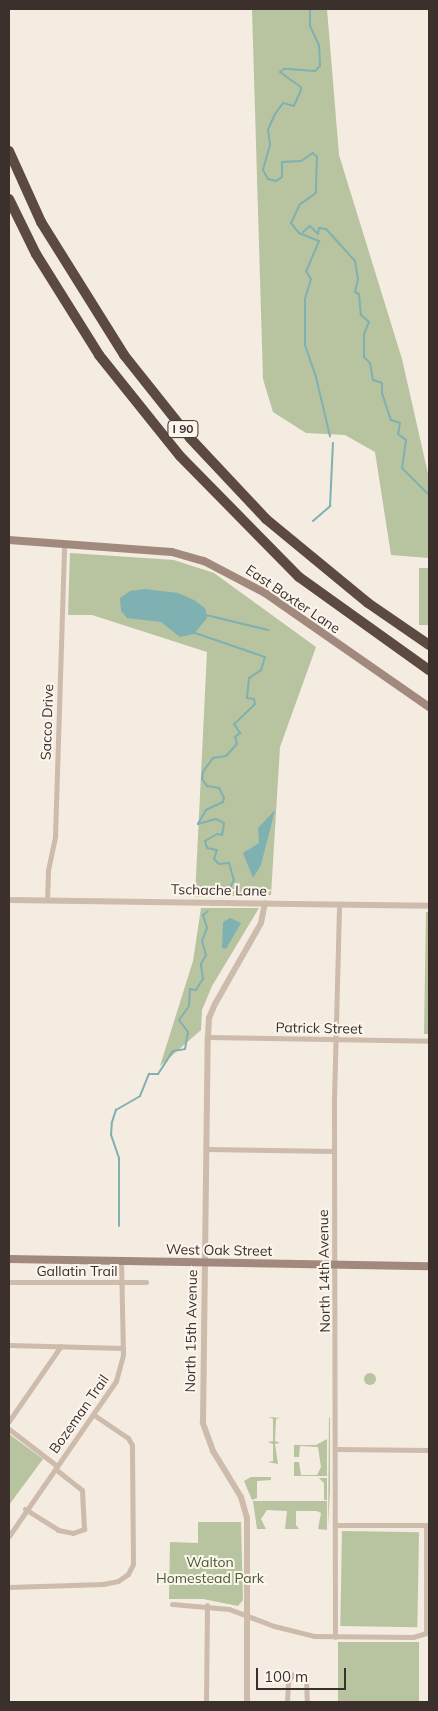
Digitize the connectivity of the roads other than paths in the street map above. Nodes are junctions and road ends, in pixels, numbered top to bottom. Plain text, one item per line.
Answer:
1 (9, 151) edge
2 (9, 200) edge
3 (9, 540) edge
4 (64, 544) junction
5 (429, 645) edge
6 (429, 670) edge
7 (429, 706) edge
8 (9, 900) edge
9 (47, 900) junction
10 (265, 903) junction
11 (339, 904) junction
12 (429, 906) edge
13 (208, 1037) junction
14 (336, 1040) junction
15 (429, 1041) edge
16 (206, 1149) junction
17 (334, 1151) junction
18 (9, 1259) edge
19 (121, 1261) junction
20 (205, 1262) junction
21 (336, 1264) junction
22 (429, 1266) edge
23 (9, 1282) edge
24 (120, 1282) junction
25 (146, 1282) dead end
26 (9, 1345) edge
27 (61, 1346) junction
28 (123, 1348) junction
29 (94, 1415) junction
30 (9, 1421) edge
31 (9, 1429) edge
32 (336, 1449) junction
33 (429, 1450) edge
34 (56, 1467) junction
35 (26, 1509) junction
36 (335, 1525) junction
37 (428, 1525) edge
38 (9, 1533) edge
39 (9, 1587) edge
40 (172, 1604) dead end
41 (207, 1605) junction
42 (248, 1616) junction
43 (428, 1632) edge
44 (335, 1637) junction
45 (206, 1702) edge
46 (247, 1702) edge
47 (287, 1702) edge
48 (307, 1702) edge

1 - 5 highway, I 90
2 - 6 highway, I 90
3 - 4 main road, East Baxter Lane
4 - 7 main road, East Baxter Lane
4 - 9 street, Sacco Drive
8 - 9 street, Tschache Lane
9 - 10 street, Tschache Lane
10 - 11 street, Tschache Lane
10 - 13 street, North 15th Avenue
11 - 12 street, Tschache Lane
11 - 14 street, North 14th Avenue
13 - 14 street, Patrick Street
13 - 16 street, North 15th Avenue
14 - 15 street, Patrick Street
14 - 17 street, North 14th Avenue
16 - 17 street
16 - 20 street, North 15th Avenue
17 - 21 street, North 14th Avenue
18 - 19 main road, West Oak Street
19 - 20 main road, West Oak Street
19 - 24 street, Bozeman Trail
20 - 21 main road, West Oak Street
20 - 42 street, North 15th Avenue
21 - 22 main road, West Oak Street
21 - 32 street, North 14th Avenue
23 - 24 street, Gallatin Trail
24 - 25 street, Gallatin Trail
24 - 28 street, Bozeman Trail
26 - 27 street
27 - 28 street
27 - 30 street
28 - 29 street, Bozeman Trail
29 - 34 street, Bozeman Trail
29 - 39 street
31 - 34 street
32 - 33 street
32 - 36 street, North 14th Avenue
34 - 35 street, Bozeman Trail
34 - 35 street
35 - 38 street, Bozeman Trail
36 - 37 street
36 - 44 street, North 14th Avenue
37 - 43 street
40 - 41 street
41 - 42 street
41 - 45 street
42 - 44 street
42 - 46 street, North 15th Avenue
43 - 44 street
47 - 48 street

